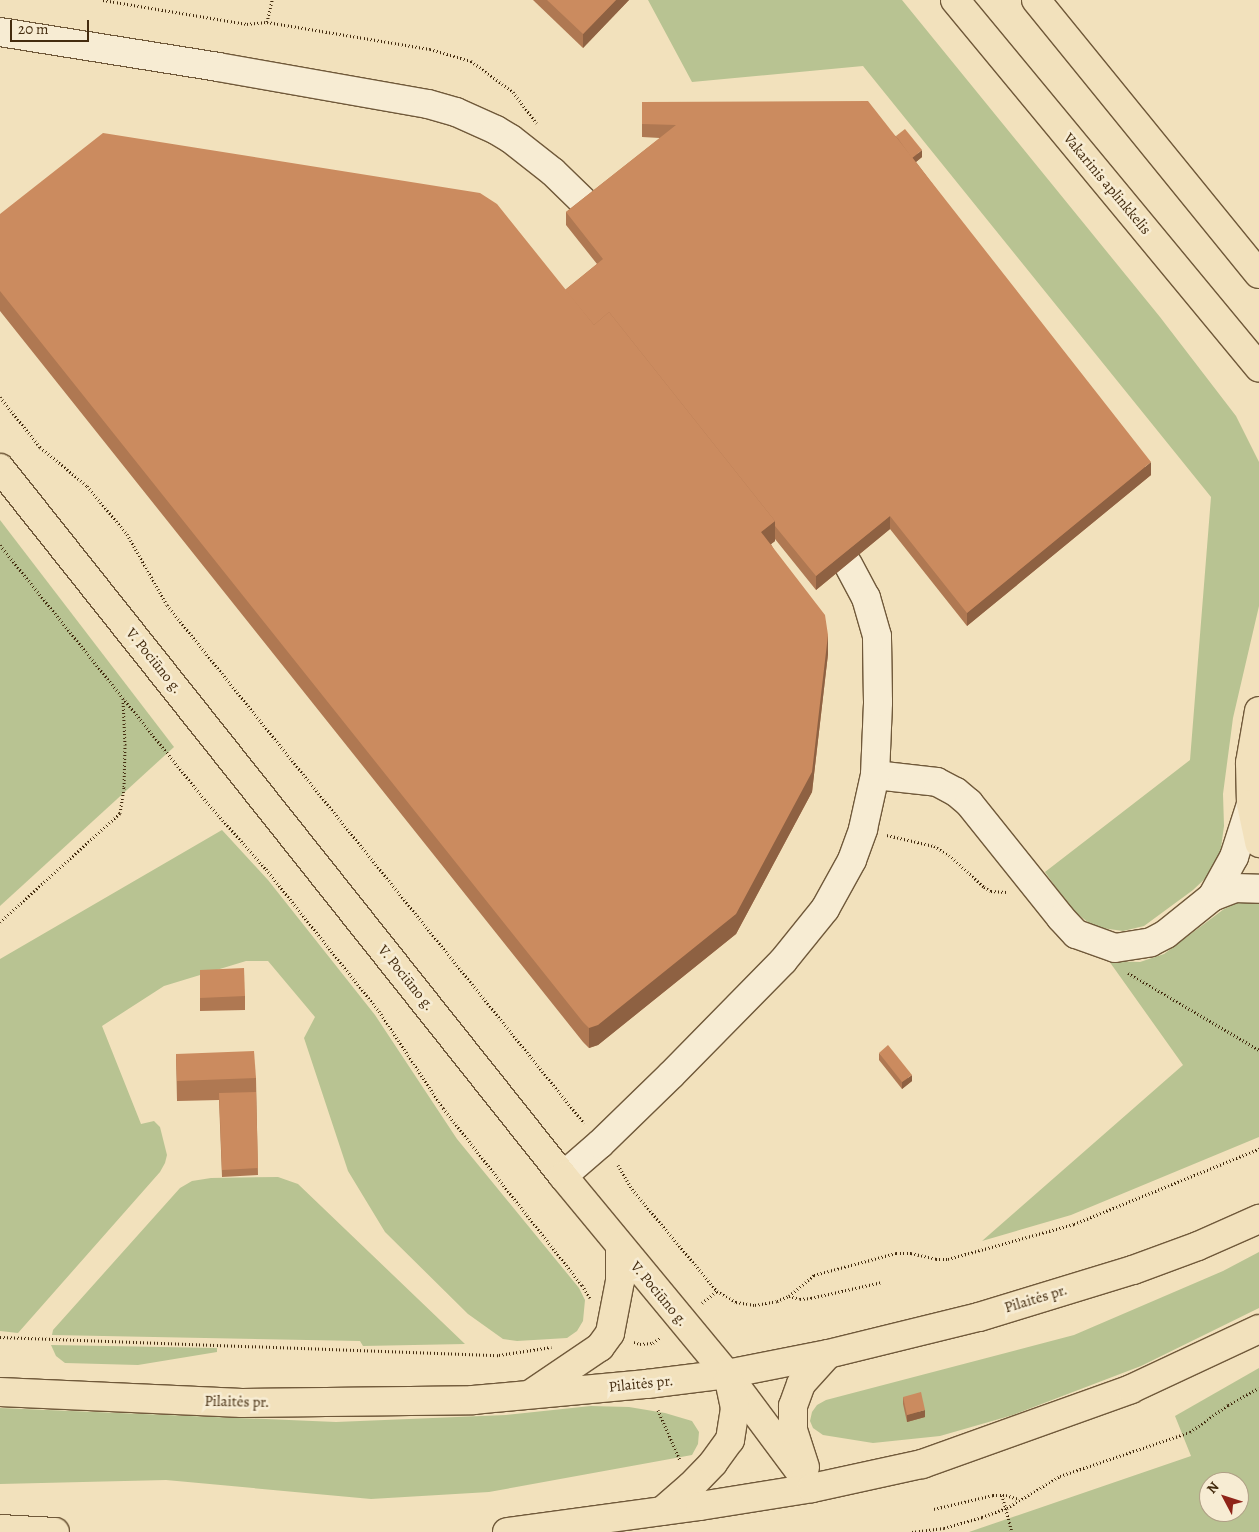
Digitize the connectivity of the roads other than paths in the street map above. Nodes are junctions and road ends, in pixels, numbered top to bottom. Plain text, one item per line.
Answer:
1 (955, 0) edge
2 (1036, 0) edge
3 (0, 32) edge
4 (589, 207) edge
5 (1259, 273) edge
6 (1259, 368) edge
7 (0, 468) edge
8 (848, 564) edge
9 (1259, 711) edge
10 (875, 775) junction
11 (1250, 804) junction
12 (1259, 843) edge
13 (1259, 889) edge
14 (1212, 896) junction
15 (563, 1176) junction
16 (1259, 1219) edge
17 (620, 1246) junction
18 (1259, 1329) edge
19 (828, 1354) junction
20 (727, 1374) junction
21 (0, 1392) edge
22 (529, 1396) junction
23 (812, 1488) junction
24 (662, 1511) junction
25 (0, 1529) edge
26 (55, 1532) edge
27 (507, 1532) edge

1 - 6 main road, Vakarinis aplinkkelis
2 - 5 main road
3 - 4 street
7 - 15 main road, V. Pociūno g.
8 - 10 street
9 - 11 main road
10 - 14 street
10 - 15 street
11 - 12 main road
11 - 14 street
13 - 14 street
15 - 17 main road, V. Pociūno g.
16 - 19 main road, Pilaitės pr.
17 - 20 main road, V. Pociūno g.
17 - 22 main road
18 - 23 main road
19 - 20 main road, Pilaitės pr.
19 - 23 main road
20 - 22 main road, Pilaitės pr.
20 - 23 main road, V. Pociūno g.
20 - 24 main road
21 - 22 main road, Pilaitės pr.
23 - 24 main road
24 - 27 main road
25 - 26 main road

